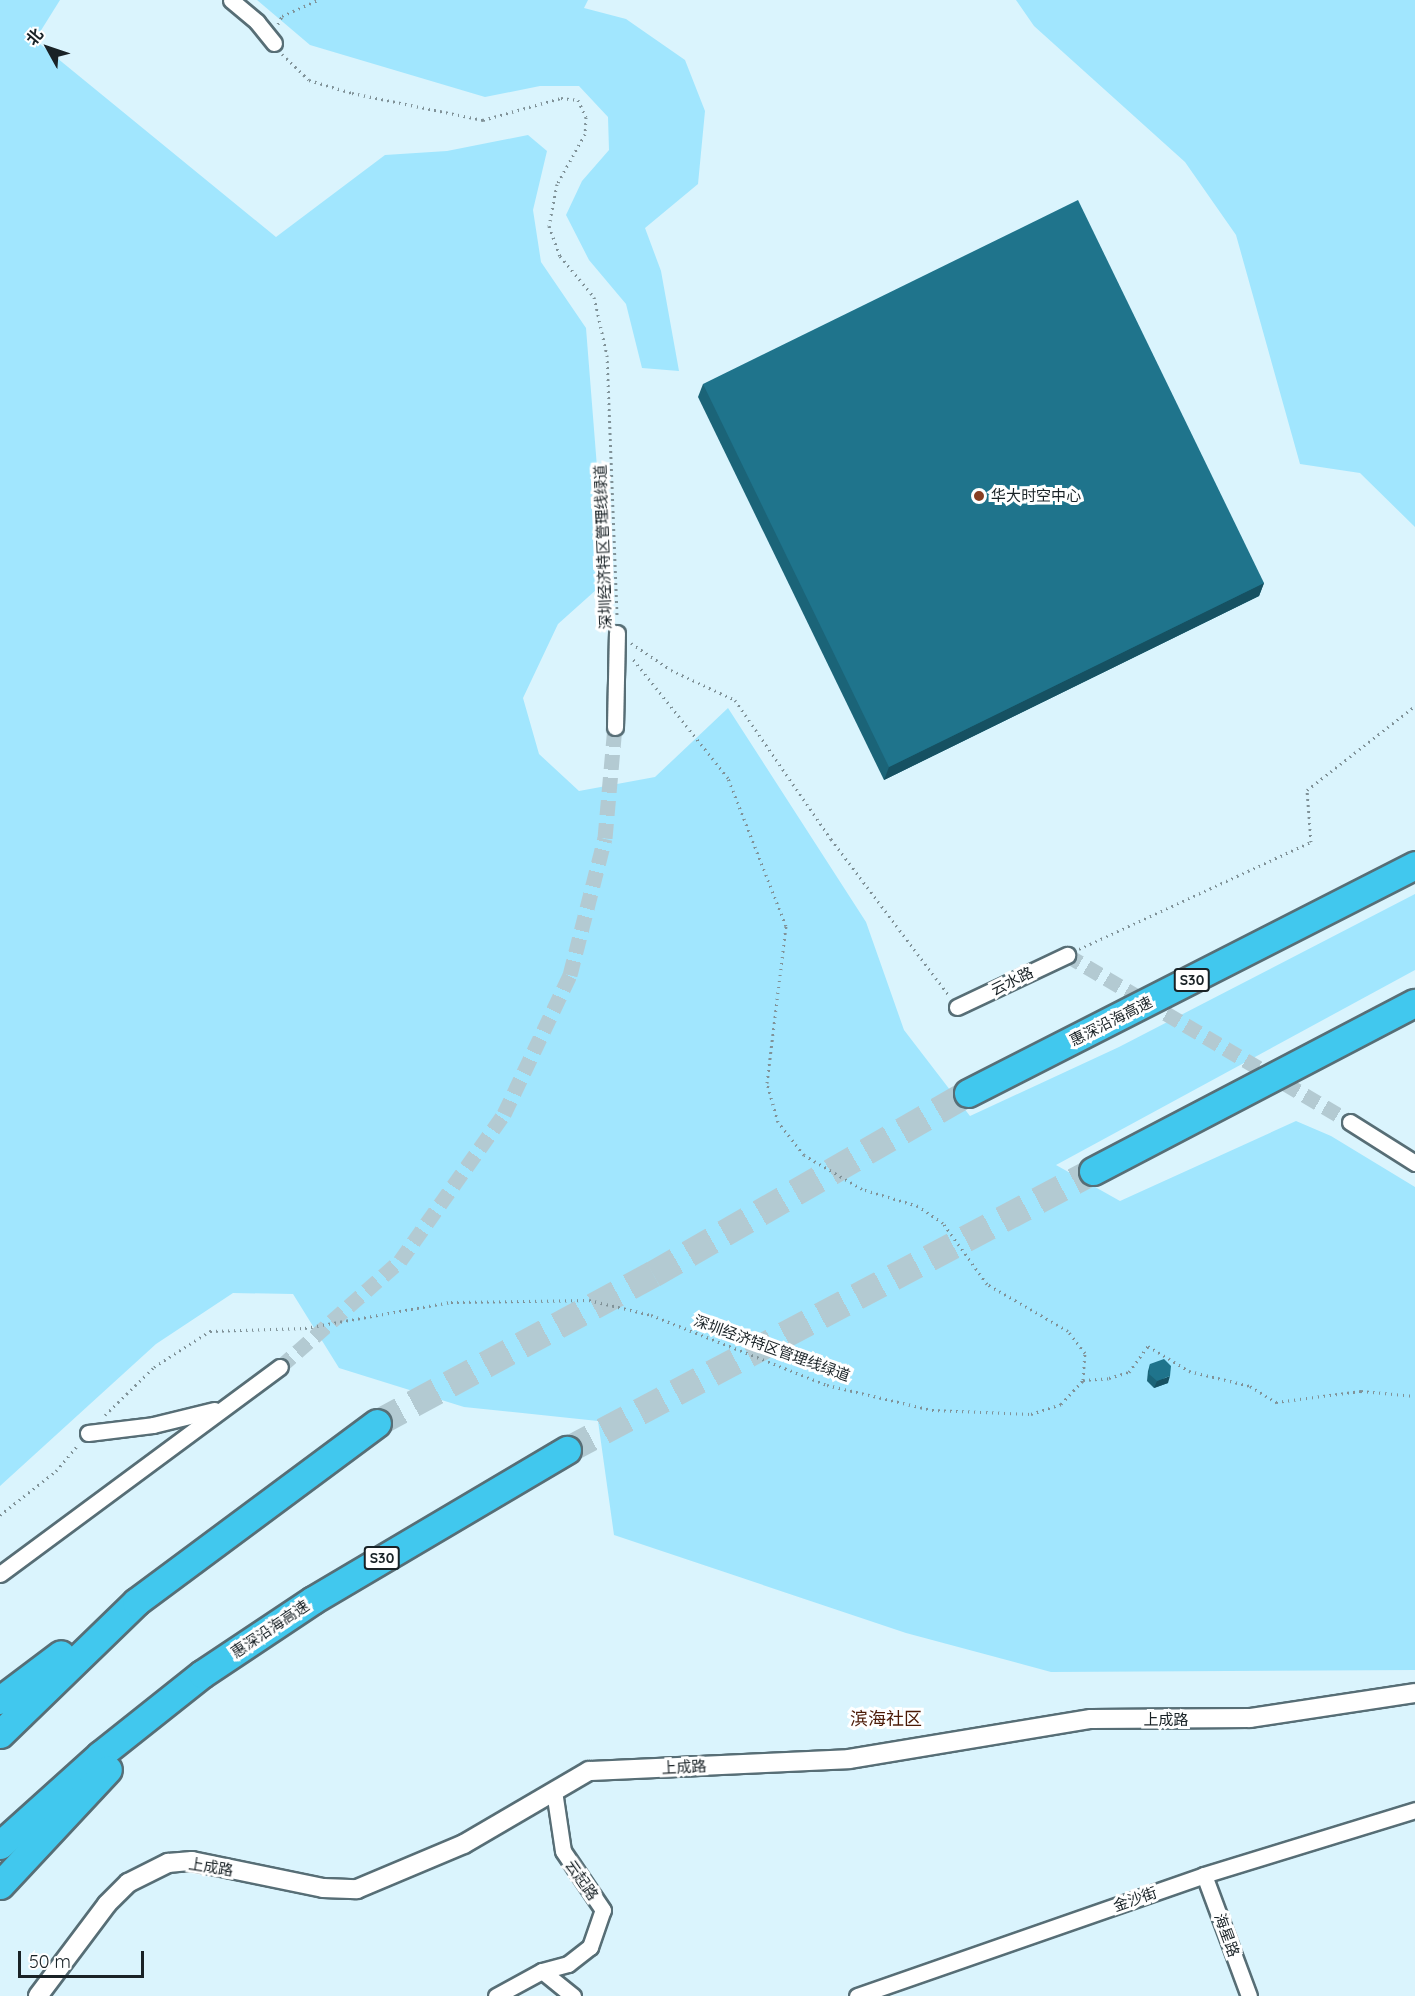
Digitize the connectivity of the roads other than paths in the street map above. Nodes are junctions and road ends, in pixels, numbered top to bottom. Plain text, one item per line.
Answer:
1 (231, 0) edge
2 (274, 43) road end
3 (617, 633) road end
4 (615, 726) tunnel mouth
5 (1415, 865) edge
6 (1067, 954) road end
7 (1415, 1003) edge
8 (957, 1007) road end
9 (968, 1094) tunnel mouth
10 (1350, 1122) tunnel mouth
11 (1415, 1162) edge
12 (1094, 1172) tunnel mouth
13 (280, 1367) tunnel mouth
14 (222, 1408) junction
15 (377, 1423) tunnel mouth
16 (88, 1433) road end
17 (567, 1450) tunnel mouth
18 (0, 1574) edge
19 (136, 1602) junction
20 (202, 1674) junction
21 (1415, 1693) edge
22 (0, 1700) edge
23 (0, 1734) edge
24 (554, 1791) junction
25 (1415, 1809) edge
26 (0, 1845) edge
27 (1204, 1875) junction
28 (0, 1885) edge
29 (542, 1971) junction
30 (38, 1996) edge
31 (496, 1996) edge
32 (573, 1996) edge
33 (857, 1996) edge
34 (1249, 1996) edge

1 - 2 street
3 - 4 street
5 - 9 highway, 惠深沿海高速 / S30
6 - 8 street, 云水路
7 - 12 highway
10 - 11 street
13 - 14 street
14 - 16 street
14 - 18 street
15 - 19 highway
17 - 20 highway, 惠深沿海高速 / S30
19 - 22 highway
19 - 23 highway
20 - 26 highway, 惠深沿海高速 / S30
20 - 28 highway
21 - 24 street, 上成路
24 - 29 street, 云起路
24 - 30 street, 上成路
25 - 27 street, 金沙街
27 - 33 street, 金沙街
27 - 34 street, 海星路
29 - 31 street
29 - 32 street

